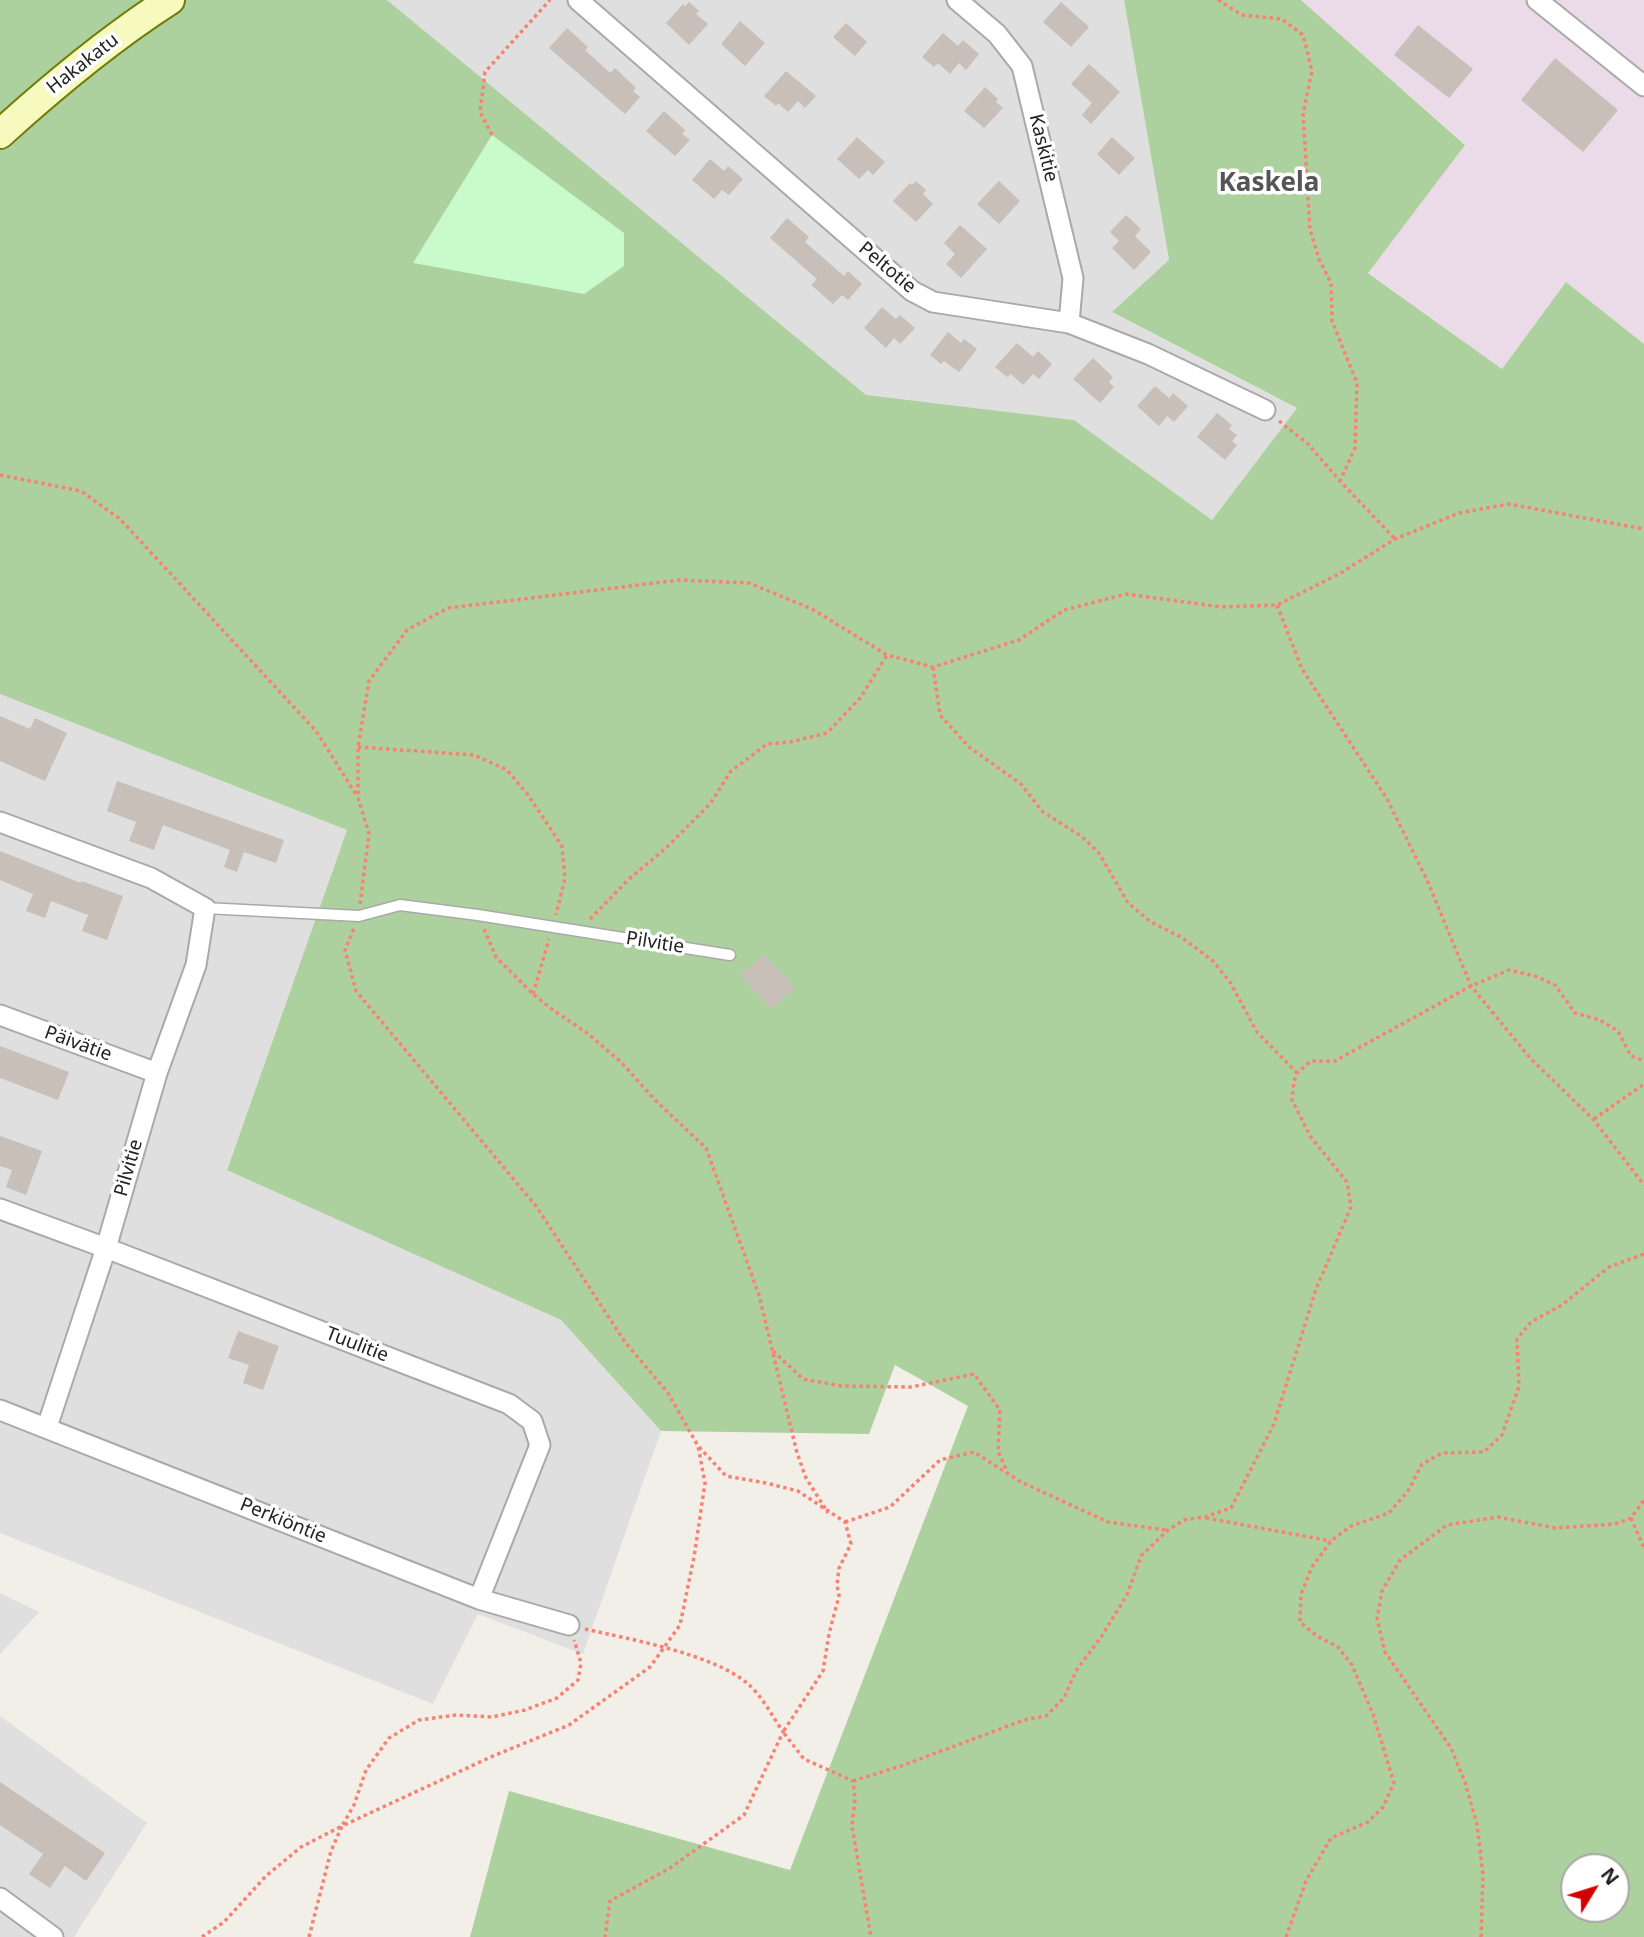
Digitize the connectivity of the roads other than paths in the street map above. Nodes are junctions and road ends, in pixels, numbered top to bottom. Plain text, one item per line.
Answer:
1 (170, 0) edge
2 (578, 0) edge
3 (957, 0) edge
4 (1537, 0) edge
5 (1644, 86) edge
6 (0, 134) edge
7 (1069, 323) junction
8 (1265, 410) road end
9 (0, 822) edge
10 (205, 908) junction
11 (730, 955) dead end
12 (0, 1015) edge
13 (157, 1073) junction
14 (0, 1209) edge
15 (106, 1248) junction
16 (0, 1410) edge
17 (47, 1427) junction
18 (479, 1599) junction
19 (569, 1625) road end
20 (0, 1898) edge
21 (53, 1937) edge

1 - 6 street, Hakakatu
2 - 7 street, Peltotie
3 - 7 street, Kaskitie
4 - 5 street
7 - 8 street, Peltotie
9 - 10 street, Pilvitie
10 - 11 lane, Pilvitie
10 - 13 street, Pilvitie
12 - 13 street, Päivätie
13 - 15 street, Pilvitie
14 - 15 street, Tuulitie
15 - 17 street, Pilvitie
15 - 18 street, Tuulitie
16 - 17 street, Perkiöntie
17 - 18 street, Perkiöntie
18 - 19 street, Perkiöntie
20 - 21 street

